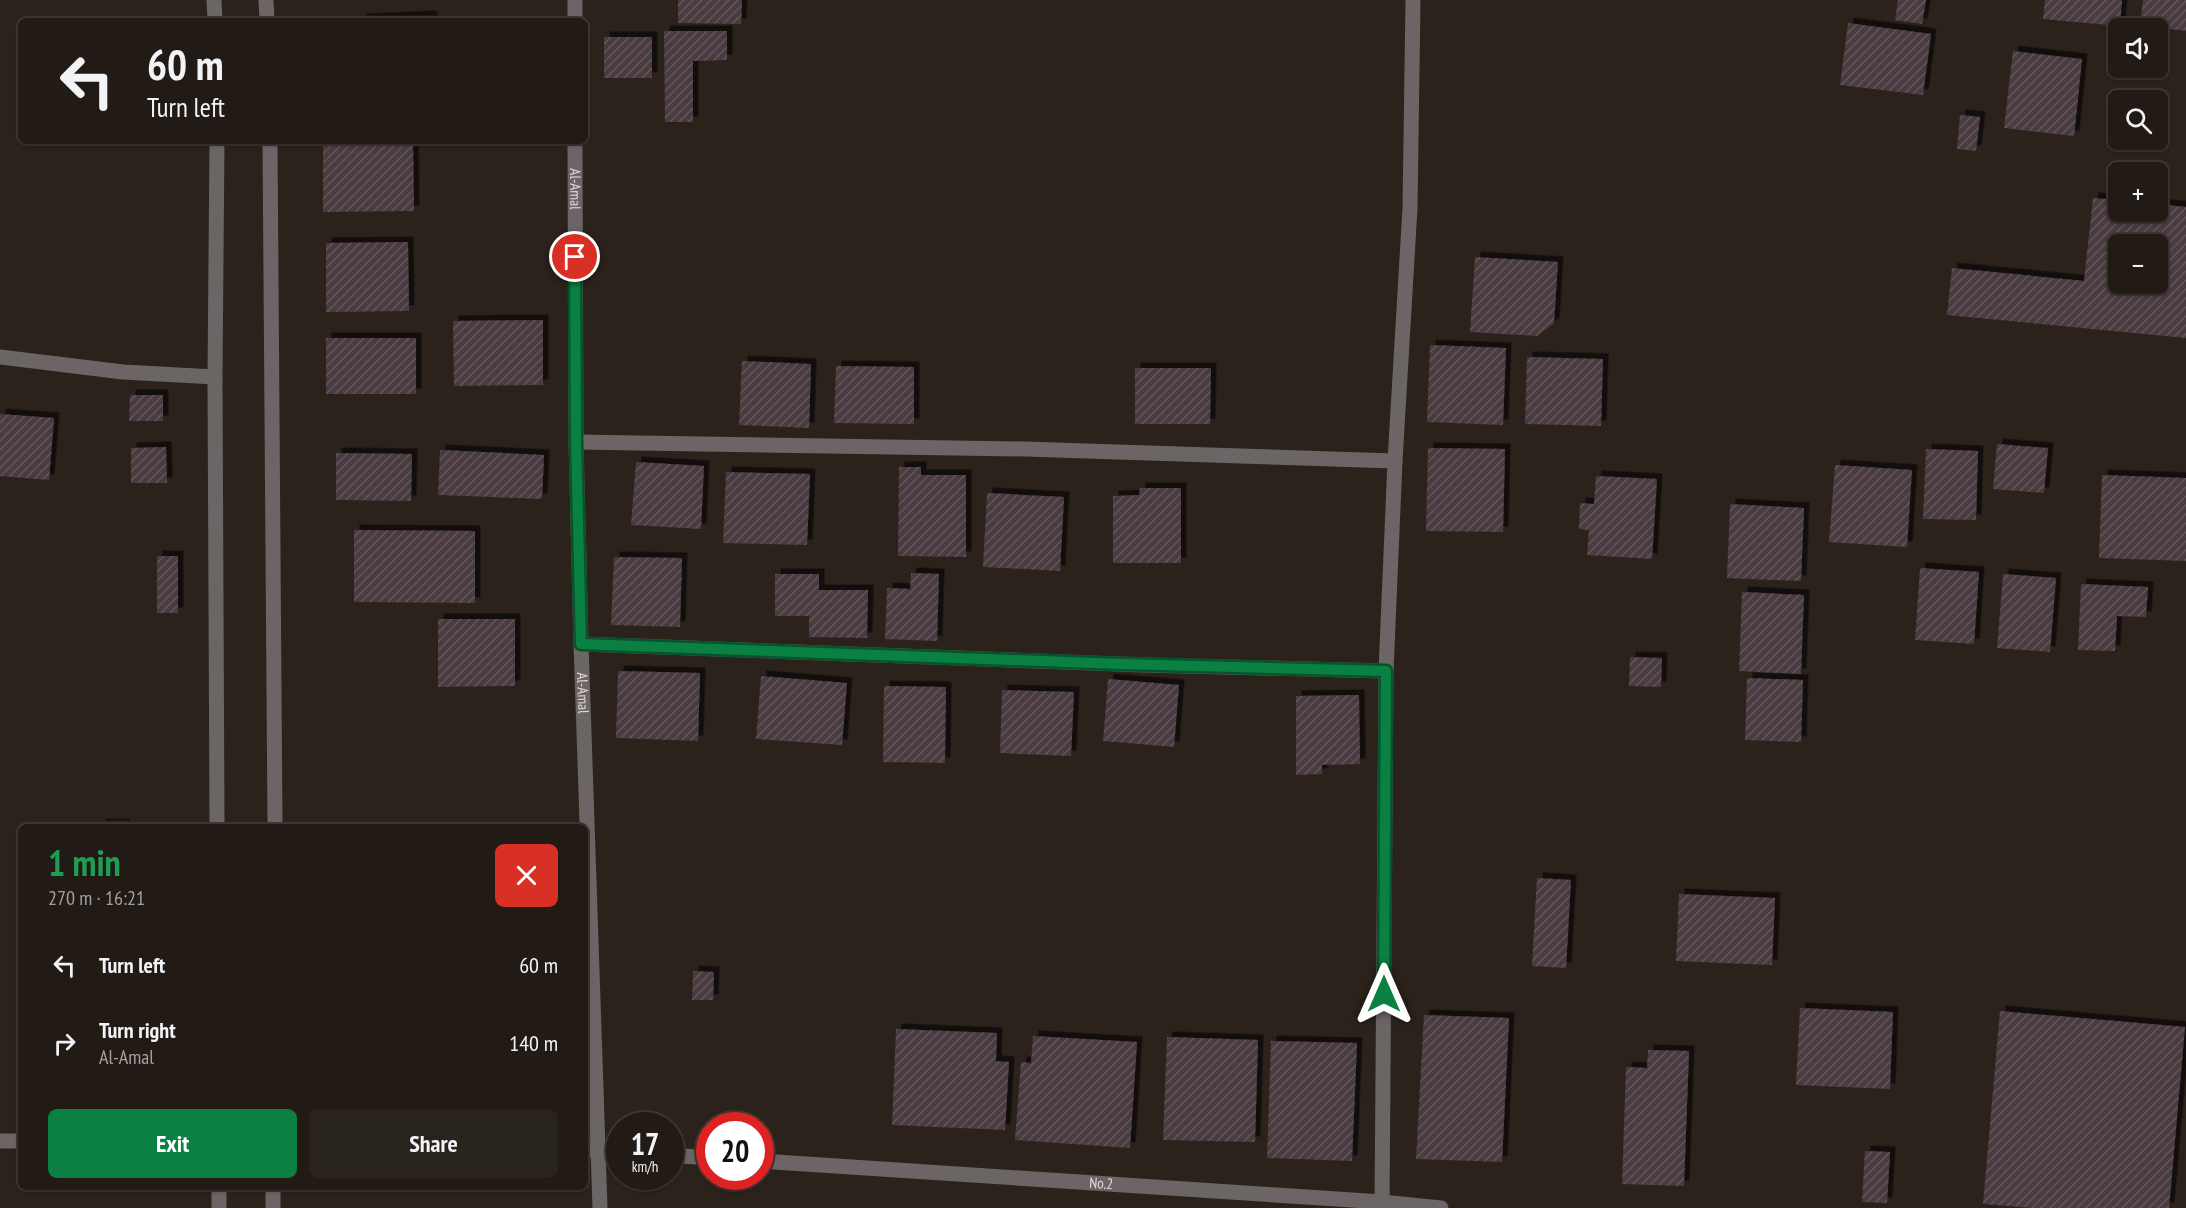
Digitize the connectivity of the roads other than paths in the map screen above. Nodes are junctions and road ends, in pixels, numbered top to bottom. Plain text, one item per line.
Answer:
1 (214, 0) edge
2 (266, 0) edge
3 (575, 0) edge
4 (1413, 0) edge
5 (215, 18) edge
6 (267, 18) edge
7 (575, 18) edge
8 (217, 144) edge
9 (270, 144) edge
10 (575, 144) edge
11 (0, 357) edge
12 (215, 377) junction
13 (576, 442) junction
14 (1395, 461) junction
15 (581, 644) junction
16 (1386, 671) junction
17 (217, 824) edge
18 (275, 824) edge
19 (585, 824) edge
20 (588, 998) edge
21 (0, 1141) edge
22 (18, 1141) edge
23 (591, 1150) edge
24 (606, 1151) edge
25 (774, 1162) edge
26 (219, 1190) edge
27 (273, 1190) edge
28 (1382, 1205) edge
29 (219, 1208) edge
30 (273, 1208) edge
31 (600, 1208) edge
32 (1441, 1208) edge

1 - 5 street
2 - 6 street
3 - 7 street
4 - 14 street
8 - 12 street
9 - 18 street
10 - 13 street, Al-Amal
11 - 12 street
12 - 17 street
13 - 14 street
13 - 15 street, Al-Amal
14 - 16 street
15 - 16 street
15 - 19 street, Al-Amal
16 - 28 street
20 - 23 street, Al-Amal
21 - 22 street
23 - 24 street
23 - 31 street, Al-Amal
25 - 28 street, No.2
26 - 29 street
27 - 30 street
28 - 32 street, No.2

